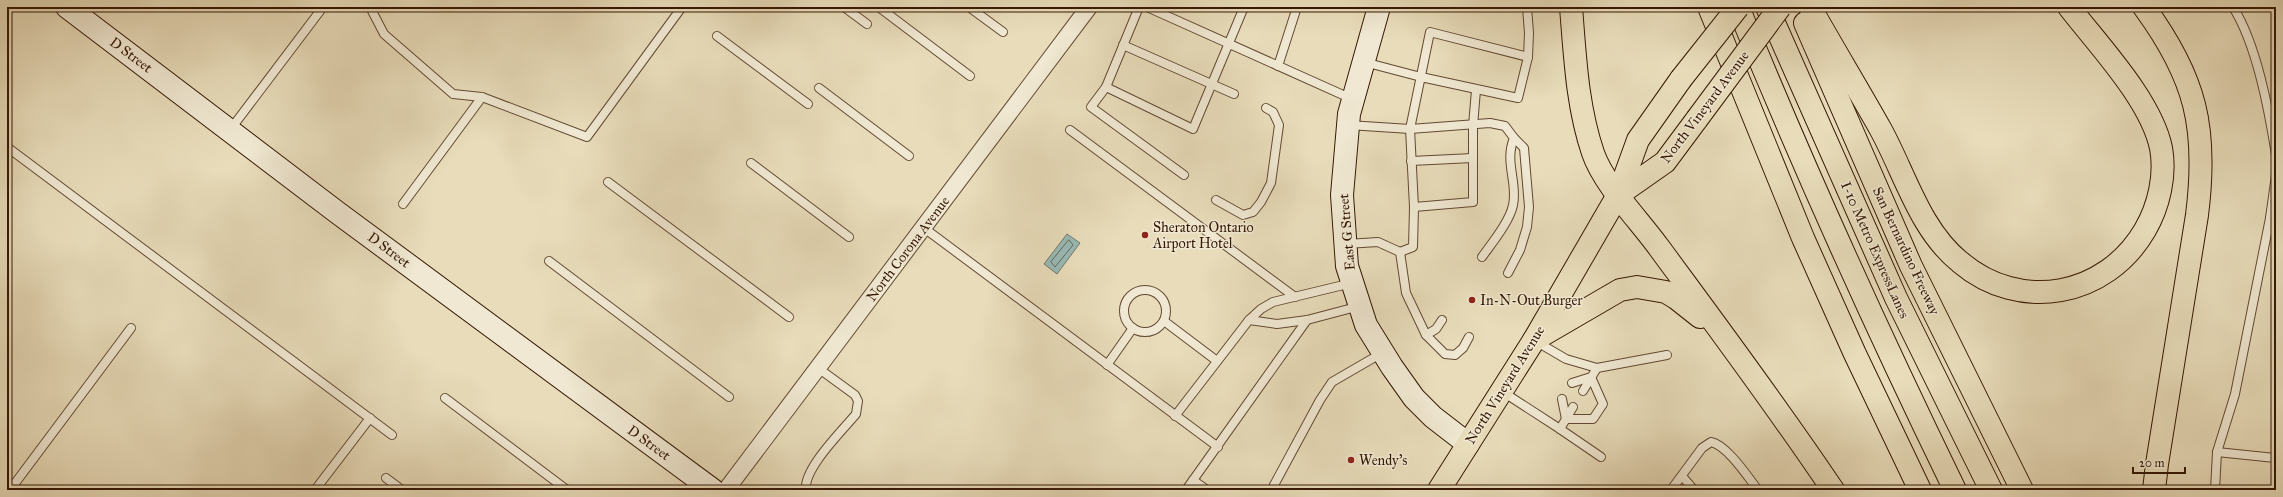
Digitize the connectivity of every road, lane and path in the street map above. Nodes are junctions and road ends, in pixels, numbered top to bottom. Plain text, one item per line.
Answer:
1 (323, 7) edge
2 (370, 7) edge
3 (682, 7) edge
4 (844, 7) edge
5 (969, 7) edge
6 (1090, 7) edge
7 (1139, 7) edge
8 (1148, 7) edge
9 (1244, 7) edge
10 (1297, 7) edge
11 (1379, 7) edge
12 (1527, 7) edge
13 (1571, 7) edge
14 (1709, 7) edge
15 (1738, 7) edge
16 (1767, 7) edge
17 (1780, 7) edge
18 (1798, 7) edge
19 (1810, 7) edge
20 (2069, 7) edge
21 (2144, 7) edge
22 (2232, 7) edge
23 (880, 8) dead end
24 (77, 10) edge
25 (868, 24) dead end
26 (1003, 32) dead end
27 (717, 36) dead end
28 (1229, 44) junction
29 (1123, 45) junction
30 (1528, 57) junction
31 (1363, 62) junction
32 (1278, 66) junction
33 (970, 76) dead end
34 (1421, 77) junction
35 (1212, 84) junction
36 (1106, 87) junction
37 (819, 88) dead end
38 (1476, 90) junction
39 (1234, 94) dead end
40 (482, 97) junction
41 (1353, 99) junction
42 (808, 104) dead end
43 (1266, 108) dead end
44 (1348, 125) junction
45 (1473, 126) junction
46 (1410, 128) junction
47 (230, 130) junction
48 (1070, 130) dead end
49 (1514, 138) junction
50 (7, 147) edge
51 (909, 156) dead end
52 (2276, 156) edge
53 (1474, 158) junction
54 (1410, 161) junction
55 (751, 163) dead end
56 (1184, 175) dead end
57 (2276, 175) edge
58 (608, 182) dead end
59 (1618, 195) junction
60 (1216, 200) dead end
61 (403, 204) dead end
62 (1414, 207) junction
63 (2273, 218) edge
64 (924, 228) junction
65 (849, 237) dead end
66 (1346, 244) junction
67 (1400, 252) junction
68 (1482, 257) dead end
69 (549, 261) dead end
70 (1508, 273) dead end
71 (1353, 283) junction
72 (1295, 297) junction
73 (1360, 306) junction
74 (789, 317) dead end
75 (1249, 320) junction
76 (1307, 320) junction
77 (1442, 320) dead end
78 (1164, 321) junction
79 (131, 328) dead end
80 (1133, 328) junction
81 (1426, 334) junction
82 (1469, 337) dead end
83 (1534, 340) junction
84 (1732, 347) junction
85 (1383, 352) junction
86 (1667, 355) dead end
87 (1217, 362) junction
88 (1107, 365) junction
89 (818, 368) junction
90 (1597, 368) junction
91 (1592, 377) junction
92 (1572, 384) dead end
93 (1501, 390) junction
94 (1583, 391) dead end
95 (729, 397) dead end
96 (445, 398) dead end
97 (1562, 399) dead end
98 (1574, 407) dead end
99 (1175, 416) junction
100 (370, 418) junction
101 (1566, 419) junction
102 (1560, 430) junction
103 (392, 435) dead end
104 (1468, 444) junction
105 (1218, 447) junction
106 (2217, 452) junction
107 (1601, 457) dead end
108 (2275, 458) edge
109 (1682, 476) junction
110 (386, 478) dead end
111 (1194, 480) junction
112 (10, 490) edge
113 (315, 490) edge
114 (402, 490) edge
115 (567, 490) edge
116 (713, 490) edge
117 (726, 490) edge
118 (806, 490) edge
119 (1186, 490) edge
120 (1207, 490) edge
121 (1278, 490) edge
122 (1439, 490) edge
123 (1671, 490) edge
124 (1694, 490) edge
125 (1758, 490) edge
126 (1833, 490) edge
127 (1920, 490) edge
128 (1955, 490) edge
129 (1991, 490) edge
130 (2022, 490) edge
131 (2154, 490) edge
132 (2215, 490) edge

1 - 47 lane
2 - 40 lane
3 - 40 lane
4 - 25 lane
5 - 26 lane
6 - 64 street, North Corona Avenue
7 - 29 lane
8 - 28 lane
9 - 28 lane
10 - 32 lane
11 - 31 street, East G Street
12 - 30 lane
13 - 59 main road
14 - 127 main road
15 - 59 main road, North Vineyard Avenue, bridge
15 - 128 main road
16 - 129 main road, I-10 Metro ExpressLanes
17 - 59 main road, North Vineyard Avenue, bridge
18 - 130 main road, San Bernardino Freeway
19 - 20 main road
21 - 131 main road
22 - 52 lane
23 - 33 lane
24 - 47 street, D Street
27 - 42 lane
28 - 32 lane
28 - 35 lane
29 - 35 lane
29 - 36 lane
30 - 34 lane
30 - 38 lane
31 - 34 lane
31 - 41 street, East G Street
32 - 41 lane
34 - 38 lane
34 - 46 lane
35 - 36 lane
35 - 39 lane
36 - 56 lane
37 - 51 lane
38 - 45 lane
40 - 61 lane
41 - 44 street, East G Street
43 - 60 lane
44 - 46 lane
44 - 66 street, East G Street
45 - 46 lane
45 - 49 lane
45 - 53 lane
46 - 54 lane
47 - 116 street, D Street
48 - 72 lane
49 - 68 lane
49 - 70 lane
50 - 100 lane
53 - 54 lane
53 - 62 lane
54 - 62 lane
55 - 65 lane
57 - 63 lane
58 - 74 lane
59 - 83 main road, North Vineyard Avenue
59 - 84 main road
62 - 67 lane
63 - 106 lane
64 - 88 lane
64 - 89 street, North Corona Avenue
66 - 67 lane
66 - 71 street, East G Street
67 - 81 lane
69 - 95 lane
71 - 72 lane
71 - 73 street, East G Street
72 - 75 lane
73 - 76 lane
73 - 85 street, East G Street
75 - 76 lane
75 - 87 lane
76 - 105 lane
77 - 81 lane
78 - 80 lane
78 - 80 lane
78 - 87 lane
79 - 112 lane
80 - 88 lane
81 - 82 lane
83 - 84 main road
83 - 90 lane
83 - 93 main road, North Vineyard Avenue
84 - 126 main road
85 - 104 street, East G Street
85 - 121 lane
86 - 90 lane
87 - 99 lane
88 - 99 lane
89 - 117 street, North Corona Avenue
89 - 118 lane
90 - 91 lane
91 - 92 lane
91 - 94 lane
91 - 101 lane
93 - 102 lane
93 - 104 main road, North Vineyard Avenue
96 - 115 lane
97 - 101 lane
98 - 101 lane
99 - 105 lane
100 - 103 lane
100 - 113 lane
101 - 102 lane
102 - 107 lane
104 - 122 main road, North Vineyard Avenue
105 - 111 lane
106 - 108 lane
106 - 132 lane
109 - 123 lane
109 - 124 lane
109 - 125 lane
110 - 114 lane
111 - 119 lane
111 - 120 lane

